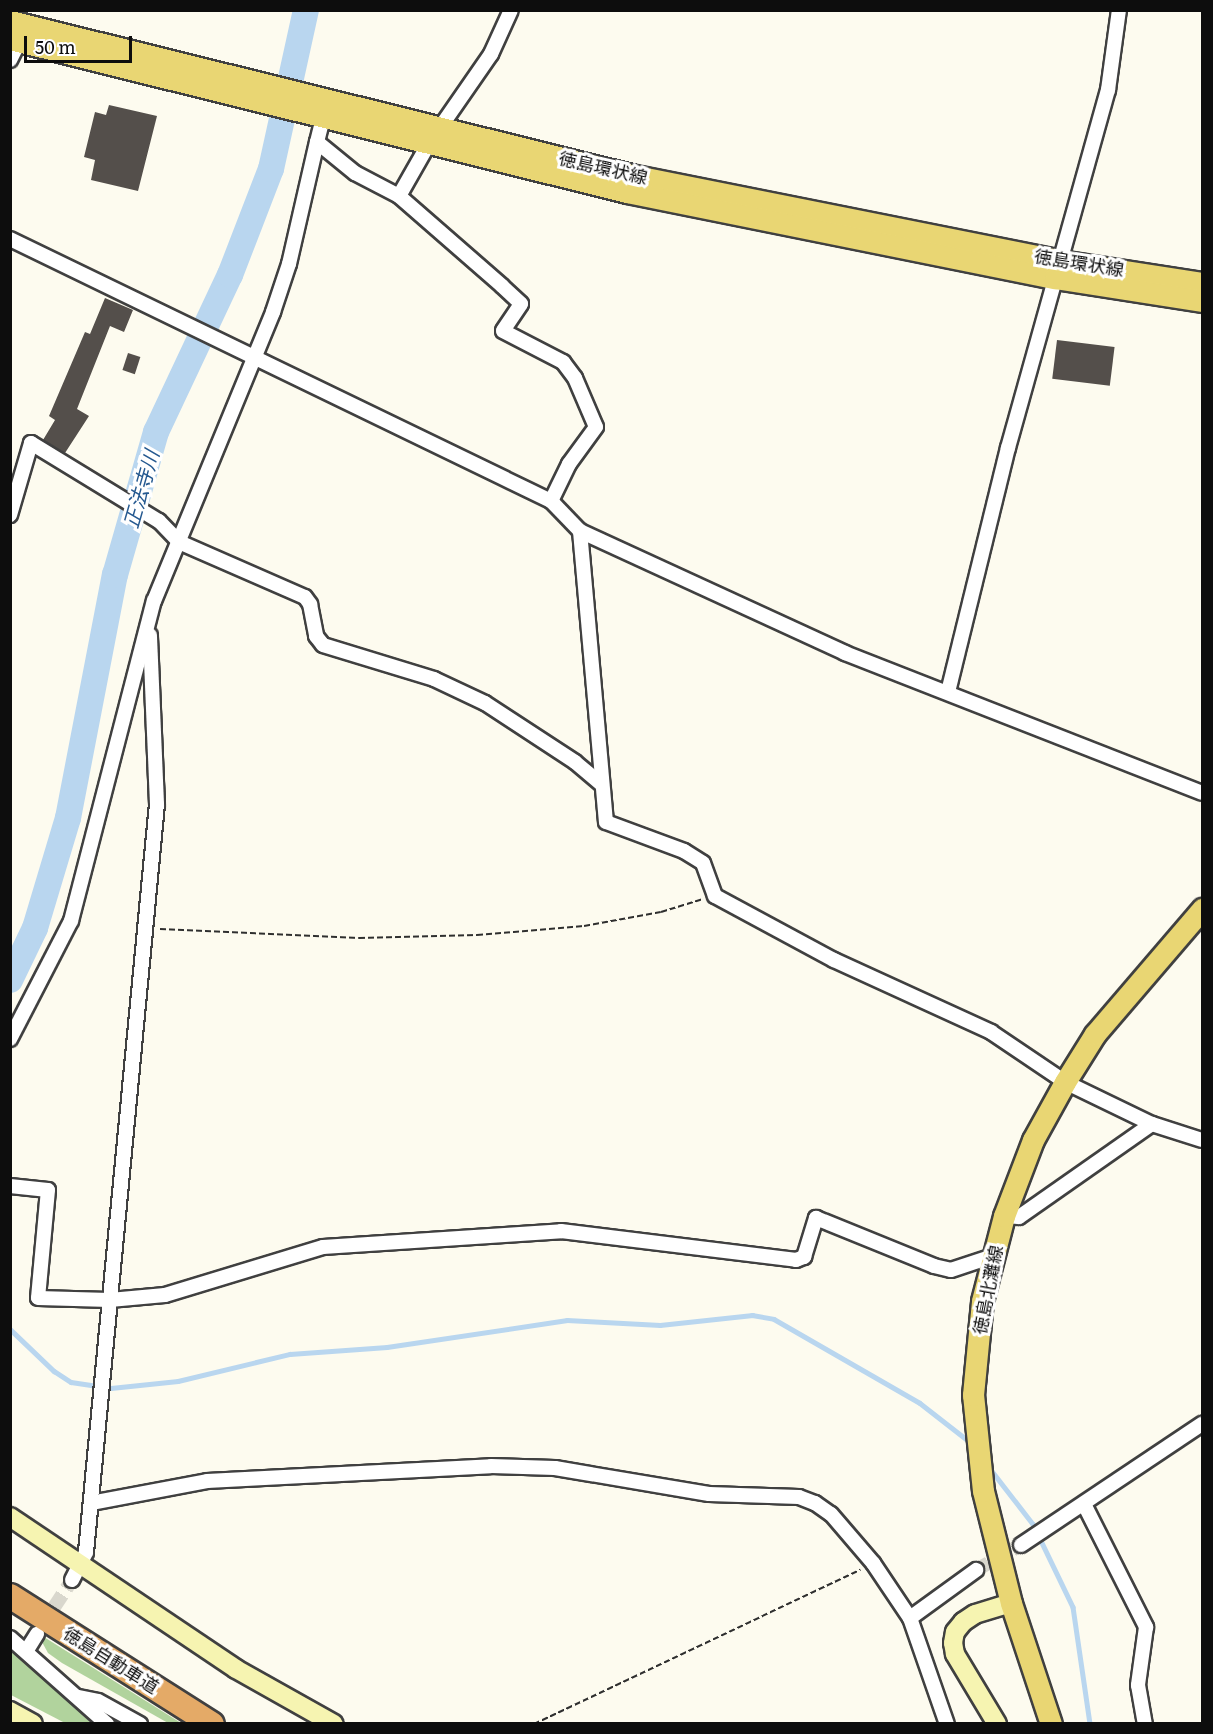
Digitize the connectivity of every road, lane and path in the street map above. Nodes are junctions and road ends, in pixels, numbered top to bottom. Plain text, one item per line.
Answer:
1 (511, 10) edge
2 (1119, 10) edge
3 (17, 33) edge
4 (322, 112) junction
5 (433, 137) junction
6 (316, 142) junction
7 (399, 196) junction
8 (10, 239) edge
9 (1058, 270) junction
10 (1203, 282) edge
11 (1203, 301) edge
12 (256, 358) junction
13 (551, 501) junction
14 (10, 515) edge
15 (580, 531) junction
16 (178, 542) junction
17 (150, 620) junction
18 (948, 692) junction
19 (601, 784) junction
20 (1203, 793) edge
21 (715, 896) junction
22 (1203, 909) edge
23 (146, 928) junction
24 (10, 1039) edge
25 (1065, 1082) junction
26 (1152, 1124) junction
27 (1203, 1140) edge
28 (10, 1186) edge
29 (1004, 1216) junction
30 (993, 1256) junction
31 (110, 1300) junction
32 (1203, 1424) edge
33 (91, 1503) junction
34 (1085, 1506) junction
35 (10, 1517) edge
36 (1027, 1542) tunnel mouth
37 (873, 1563) junction
38 (976, 1570) tunnel mouth
39 (76, 1573) junction
40 (10, 1596) edge
41 (1011, 1603) junction
42 (910, 1618) junction
43 (38, 1634) tunnel mouth
44 (10, 1638) edge
45 (27, 1650) junction
46 (78, 1696) junction
47 (10, 1712) edge
48 (33, 1724) edge
49 (107, 1724) edge
50 (140, 1724) edge
51 (212, 1724) edge
52 (334, 1724) edge
53 (534, 1724) edge
54 (947, 1724) edge
55 (997, 1724) edge
56 (1051, 1724) edge
57 (1145, 1724) edge

1 - 5 street
2 - 9 street
3 - 4 main road, 徳島環状線
4 - 5 main road, 徳島環状線
4 - 6 street
5 - 7 street
5 - 9 main road, 徳島環状線
6 - 7 street
6 - 12 street
7 - 13 street
8 - 12 street
9 - 10 main road, 徳島環状線
9 - 11 main road, 徳島環状線
9 - 18 street
12 - 13 street
12 - 16 street
13 - 15 street
14 - 16 street
15 - 18 street
15 - 19 street
16 - 17 street
16 - 19 street
17 - 23 street
17 - 24 street
18 - 20 street
19 - 21 street
21 - 23 path
21 - 25 street
22 - 25 main road, 徳島北灘線
23 - 31 street
25 - 26 street
25 - 29 main road, 徳島北灘線
26 - 27 street
26 - 29 street
28 - 31 street
29 - 30 main road, 徳島北灘線
30 - 31 street
30 - 41 main road, 徳島北灘線
31 - 33 street
32 - 34 street
33 - 37 street
33 - 39 street
34 - 36 street
34 - 57 street
35 - 39 street
37 - 42 street
37 - 53 path
38 - 42 street
39 - 52 street
40 - 51 highway, 徳島自動車道
41 - 55 street
41 - 56 main road, 徳島北灘線
42 - 54 street
43 - 45 street
44 - 45 street
45 - 46 street
46 - 49 street
46 - 50 street
47 - 48 street

